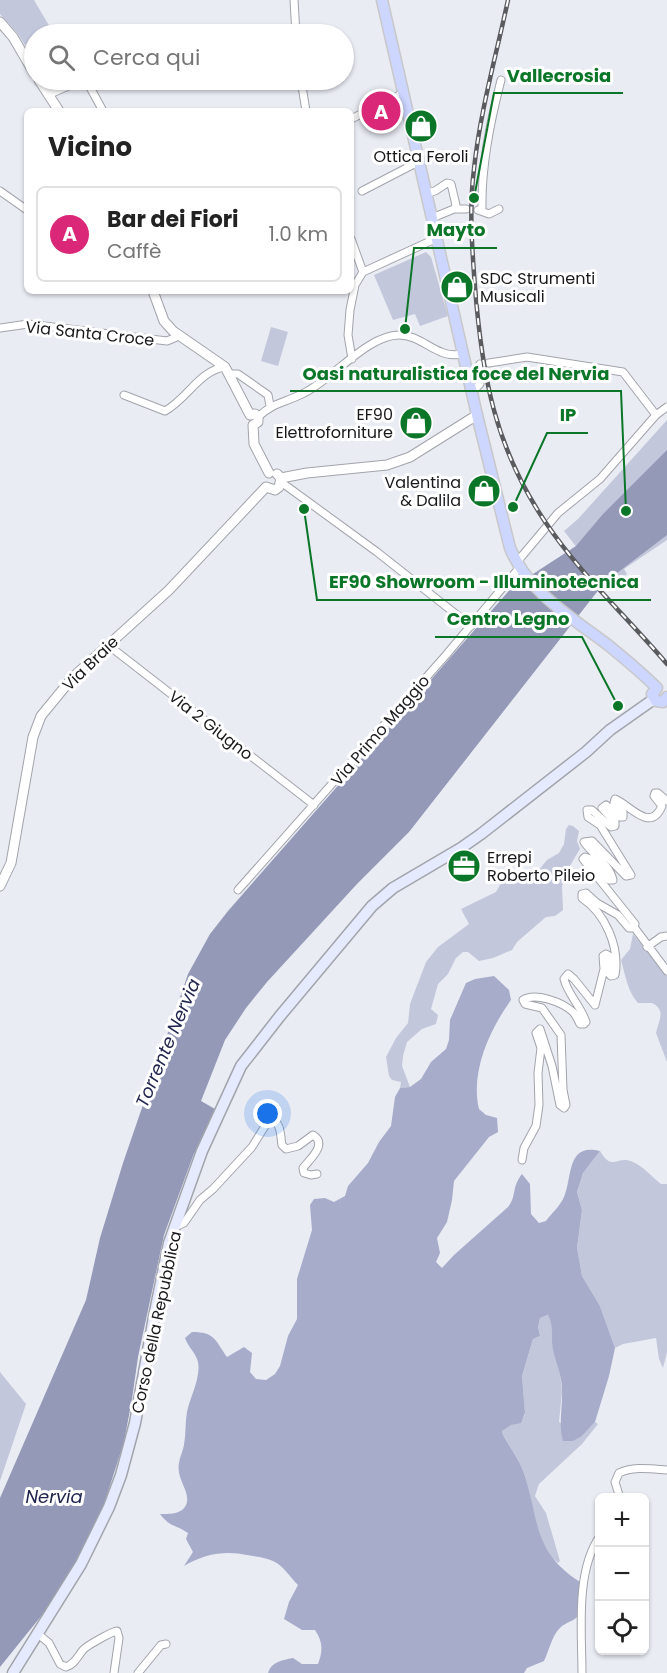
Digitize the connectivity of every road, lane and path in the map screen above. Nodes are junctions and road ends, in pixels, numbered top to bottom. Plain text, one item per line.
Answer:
1 (294, 0) edge
2 (382, 0) edge
3 (0, 22) edge
4 (295, 24) edge
5 (24, 55) edge
6 (501, 80) dead end
7 (45, 90) edge
8 (60, 90) edge
9 (90, 90) edge
10 (303, 90) edge
11 (404, 93) junction
12 (48, 95) junction
13 (56, 108) edge
14 (101, 108) edge
15 (306, 108) edge
16 (354, 118) edge
17 (420, 160) junction
18 (0, 191) edge
19 (362, 191) dead end
20 (427, 193) junction
21 (24, 208) edge
22 (499, 208) dead end
23 (454, 209) junction
24 (466, 209) dead end
25 (432, 218) junction
26 (437, 238) junction
27 (354, 248) edge
28 (363, 273) junction
29 (354, 290) edge
30 (154, 294) edge
31 (353, 294) edge
32 (0, 328) edge
33 (179, 336) junction
34 (463, 354) junction
35 (352, 359) junction
36 (489, 363) dead end
37 (480, 364) dead end
38 (228, 370) junction
39 (472, 392) junction
40 (124, 395) dead end
41 (270, 406) junction
42 (667, 407) edge
43 (656, 415) junction
44 (477, 416) junction
45 (254, 419) junction
46 (269, 473) junction
47 (281, 480) junction
48 (266, 487) junction
49 (519, 566) junction
50 (471, 626) junction
51 (108, 645) junction
52 (658, 693) edge
53 (667, 698) edge
54 (667, 801) edge
55 (314, 805) junction
56 (0, 886) edge
57 (238, 890) dead end
58 (634, 927) junction
59 (667, 936) edge
60 (647, 947) junction
61 (667, 971) edge
62 (522, 1160) dead end
63 (317, 1173) dead end
64 (175, 1227) junction
65 (667, 1470) edge
66 (619, 1493) edge
67 (595, 1545) edge
68 (38, 1634) junction
69 (166, 1644) dead end
70 (13, 1673) edge
71 (114, 1673) edge
72 (138, 1673) edge
73 (582, 1673) edge

1 - 4 street
2 - 11 main road
3 - 5 street
6 - 22 street
7 - 12 street
8 - 12 street
9 - 14 street
10 - 15 street
11 - 16 street
11 - 17 main road
12 - 13 street
17 - 19 street
17 - 20 main road
18 - 21 street
20 - 23 street
20 - 25 main road
23 - 24 street
23 - 25 street
25 - 26 main road
26 - 28 street
26 - 34 main road
27 - 28 street
28 - 29 street
30 - 33 street
31 - 35 street
32 - 33 street, Via Santa Croce
33 - 38 street
34 - 35 street
34 - 39 main road
35 - 41 street
36 - 43 street
37 - 39 street
38 - 40 street
38 - 41 street
38 - 45 street
39 - 44 main road
41 - 45 street
42 - 43 street, Via Primo Maggio
43 - 49 street, Via Primo Maggio
44 - 47 street
44 - 49 main road
45 - 46 street
46 - 47 street
46 - 48 street
47 - 48 street
47 - 50 street
48 - 51 street, Via Braie
49 - 50 street, Via Primo Maggio
49 - 52 main road
50 - 55 street, Via Primo Maggio
51 - 55 street, Via 2 Giugno
51 - 56 street, Via Braie
52 - 53 main road
52 - 64 main road, Corso della Repubblica
54 - 58 street
55 - 57 street, Via Primo Maggio
58 - 60 street
58 - 62 street
59 - 60 street
60 - 61 street
63 - 64 street
64 - 68 main road, Corso della Repubblica
65 - 66 street
67 - 73 street
68 - 70 main road, Corso della Repubblica
68 - 71 street
69 - 72 street

